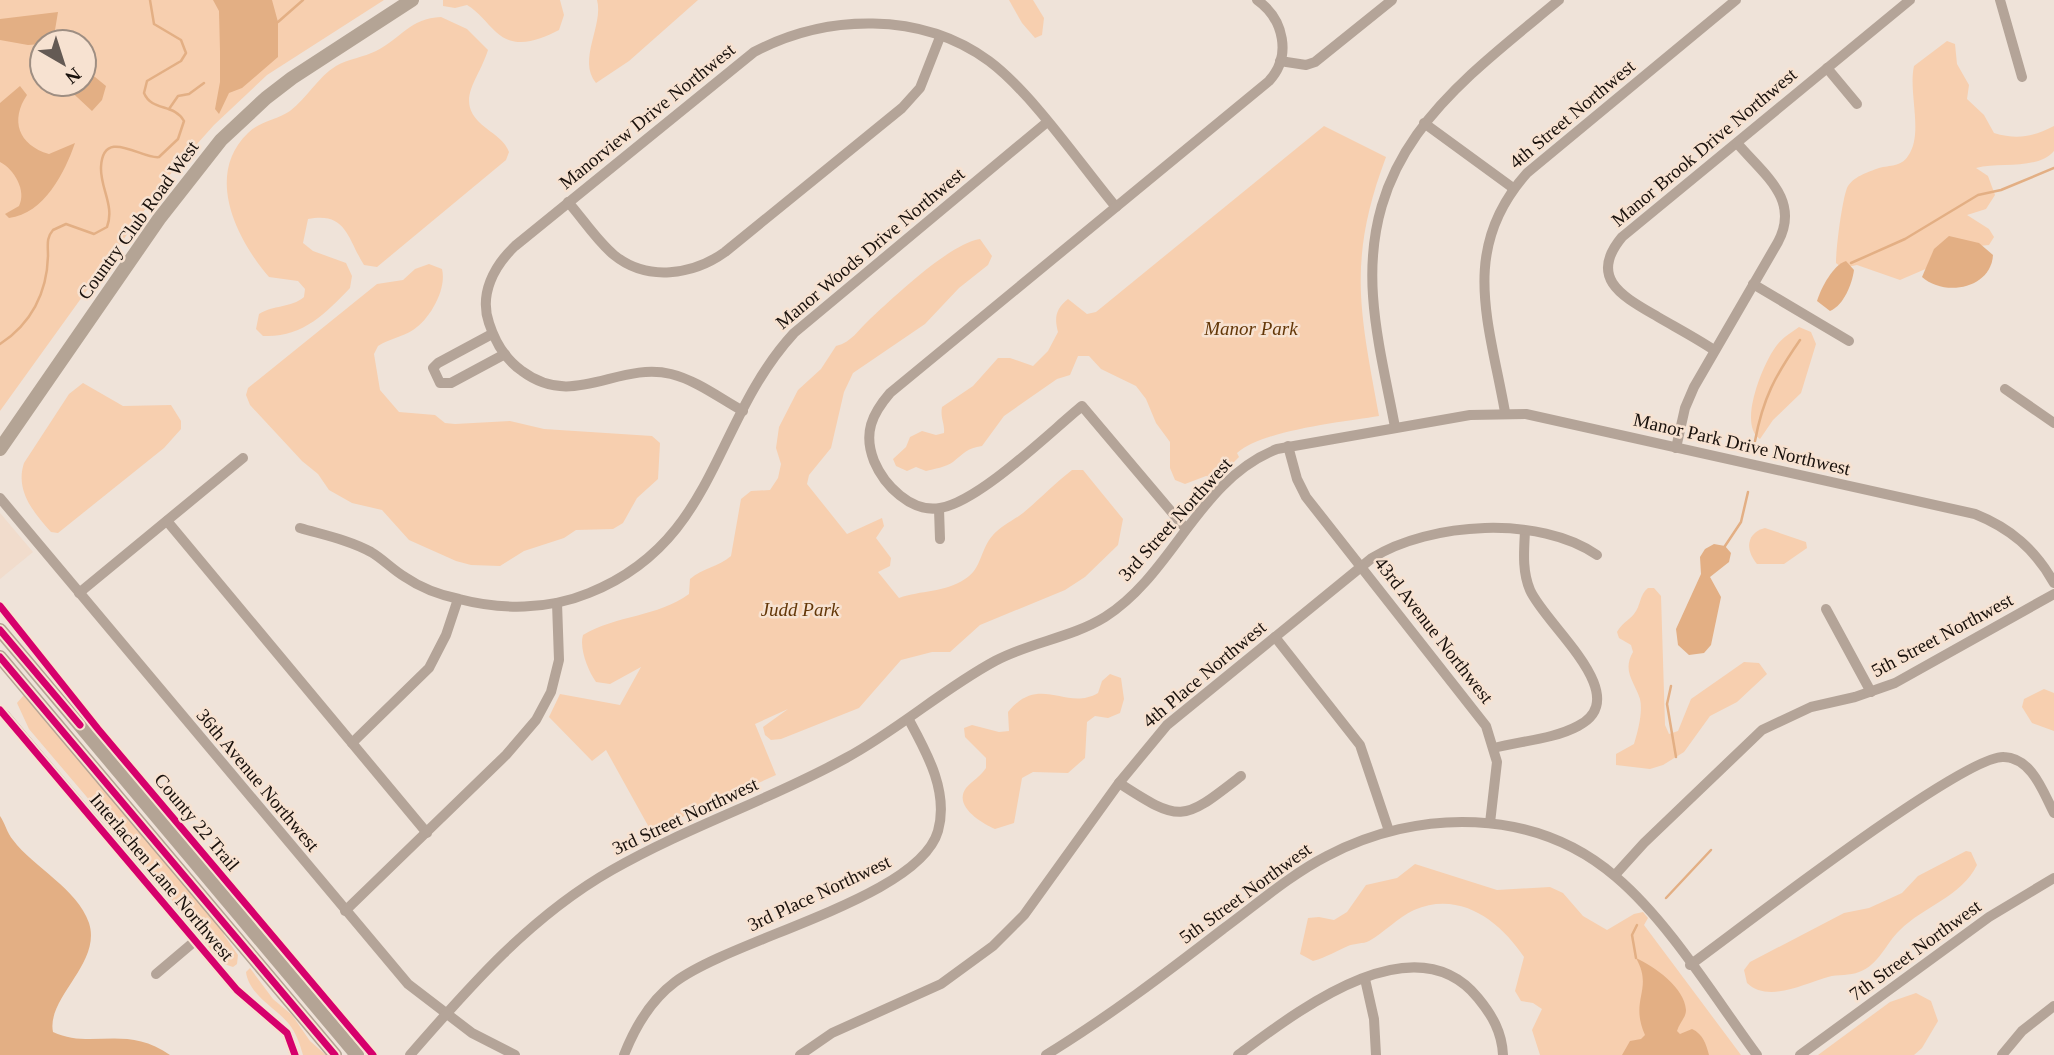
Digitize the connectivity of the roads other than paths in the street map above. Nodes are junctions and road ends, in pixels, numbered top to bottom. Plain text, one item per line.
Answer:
1 (412, 0) edge
2 (1392, 0) edge
3 (1559, 0) edge
4 (1736, 0) edge
5 (1910, 0) edge
6 (2000, 0) edge
7 (1261, 1) edge
8 (940, 37) junction
9 (1280, 61) junction
10 (1827, 68) junction
11 (2022, 77) dead end
12 (1857, 104) dead end
13 (1046, 123) junction
14 (1424, 123) junction
15 (1737, 143) junction
16 (1513, 188) junction
17 (568, 202) junction
18 (1116, 207) junction
19 (1753, 284) junction
20 (492, 334) junction
21 (1849, 341) dead end
22 (1714, 349) junction
23 (505, 354) junction
24 (2005, 389) dead end
25 (743, 411) junction
26 (1505, 412) junction
27 (2054, 423) edge
28 (1395, 427) junction
29 (1288, 446) junction
30 (1676, 448) junction
31 (0, 449) edge
32 (243, 458) dead end
33 (0, 498) edge
34 (939, 509) junction
35 (167, 521) junction
36 (300, 528) dead end
37 (1186, 529) junction
38 (1525, 531) junction
39 (940, 539) dead end
40 (1597, 555) dead end
41 (1362, 565) junction
42 (2054, 583) edge
43 (79, 593) junction
44 (2054, 594) edge
45 (457, 599) junction
46 (557, 603) junction
47 (1826, 609) dead end
48 (0, 630) edge
49 (1275, 637) junction
50 (0, 657) edge
51 (1871, 692) junction
52 (5, 715) dead end
53 (909, 720) junction
54 (352, 743) junction
55 (1494, 748) junction
56 (1241, 776) dead end
57 (1119, 783) junction
58 (2054, 813) edge
59 (1490, 823) junction
60 (1389, 831) junction
61 (427, 833) junction
62 (1615, 875) junction
63 (2054, 878) edge
64 (345, 911) junction
65 (195, 942) junction
66 (1690, 965) junction
67 (156, 974) dead end
68 (1365, 979) junction
69 (2054, 1006) edge
70 (445, 1015) junction
71 (295, 1055) edge
72 (335, 1055) edge
73 (357, 1055) edge
74 (410, 1055) edge
75 (515, 1055) edge
76 (624, 1055) edge
77 (800, 1055) edge
78 (1046, 1055) edge
79 (1238, 1055) edge
80 (1376, 1055) edge
81 (1503, 1055) edge
82 (1757, 1055) edge
83 (1800, 1055) edge
84 (2002, 1055) edge

1 - 31 main road, Country Club Road West
2 - 9 street
3 - 14 street
4 - 16 street, 4th Street Northwest
5 - 10 street, Manor Brook Drive Northwest
6 - 11 street
7 - 9 street
8 - 13 street, Manorview Drive Northwest
8 - 17 street, Manorview Drive Northwest
8 - 17 street
9 - 18 street
10 - 12 street
10 - 15 street, Manor Brook Drive Northwest
13 - 18 street, Manorview Drive Northwest
13 - 25 street, Manor Woods Drive Northwest
14 - 16 street
14 - 28 street
15 - 19 street
15 - 22 street, Manor Brook Drive Northwest
16 - 26 street, 4th Street Northwest
17 - 20 street, Manorview Drive Northwest
18 - 34 street
19 - 21 street
19 - 22 street
20 - 23 street, Manorview Drive Northwest
20 - 23 street
22 - 30 street
23 - 25 street, Manorview Drive Northwest
24 - 27 street
25 - 46 street, Manor Woods Drive Northwest
26 - 28 street, Manor Park Drive Northwest
26 - 30 street, Manor Park Drive Northwest
28 - 29 street, 3rd Street Northwest
29 - 37 street, 3rd Street Northwest
29 - 41 street, 43rd Avenue Northwest
30 - 42 street, Manor Park Drive Northwest
32 - 35 street
33 - 43 street, 36th Avenue Northwest
34 - 37 street
34 - 39 street
35 - 43 street
35 - 54 street
36 - 45 street, Manor Woods Drive Northwest
37 - 53 street, 3rd Street Northwest
38 - 40 street, 4th Place Northwest
38 - 41 street, 4th Place Northwest
38 - 55 street
41 - 49 street, 4th Place Northwest
41 - 55 street, 43rd Avenue Northwest
43 - 64 street, 36th Avenue Northwest
44 - 51 street, 5th Street Northwest
45 - 46 street, Manor Woods Drive Northwest
45 - 54 street
46 - 61 street
47 - 51 street
48 - 73 main road
49 - 57 street, 4th Place Northwest
49 - 60 street
50 - 72 main road
51 - 62 street, 5th Street Northwest
52 - 65 street, Interlachen Lane Northwest
53 - 70 street, 3rd Street Northwest
53 - 76 street, 3rd Place Northwest
54 - 61 street
55 - 59 street, 43rd Avenue Northwest
56 - 57 street
57 - 77 street, 4th Place Northwest
58 - 66 street
59 - 60 street, 5th Street Northwest
59 - 62 street
60 - 78 street, 5th Street Northwest
61 - 64 street
62 - 66 street
63 - 83 street, 7th Street Northwest
64 - 70 street, 36th Avenue Northwest
65 - 67 street
65 - 71 street, Interlachen Lane Northwest
66 - 82 street
68 - 79 street
68 - 80 street
68 - 81 street
69 - 84 street
70 - 74 street, 3rd Street Northwest
70 - 75 street, 36th Avenue Northwest

